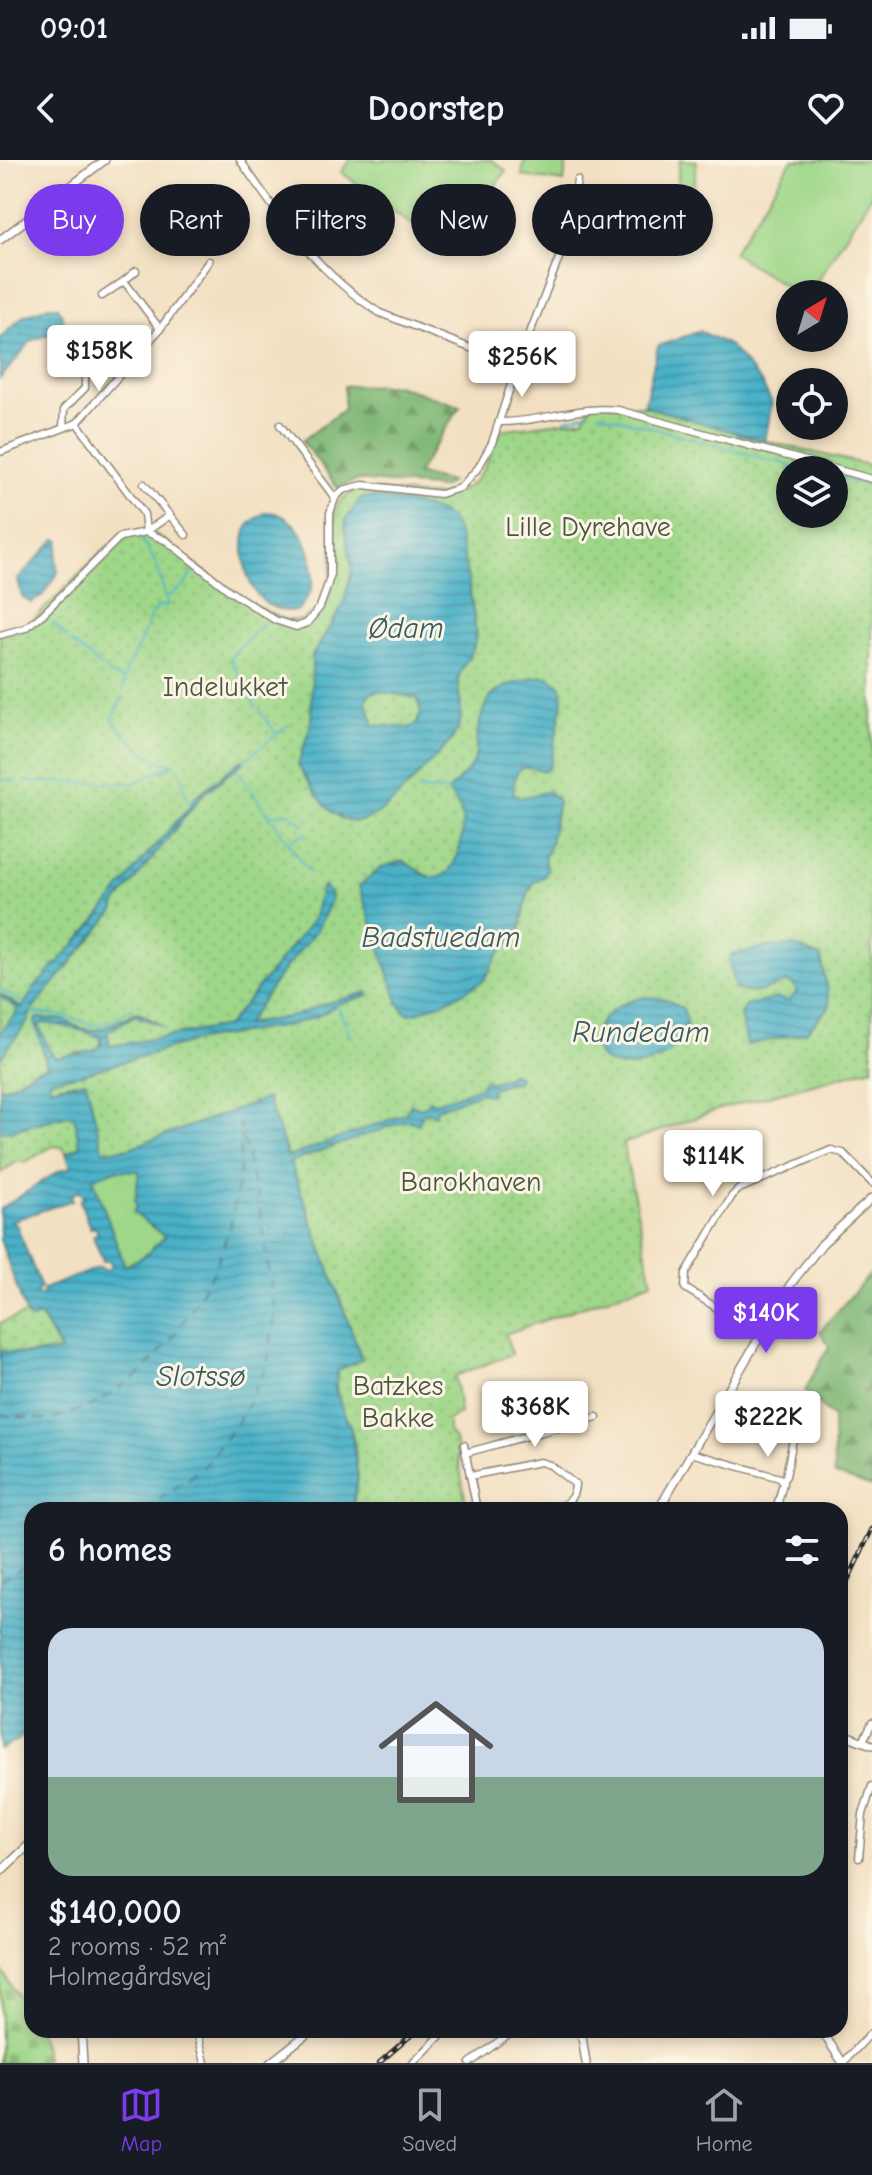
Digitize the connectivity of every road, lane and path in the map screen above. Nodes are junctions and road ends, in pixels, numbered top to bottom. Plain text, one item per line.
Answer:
1 (105, 160) edge
2 (240, 160) edge
3 (577, 180) dead end
4 (0, 240) edge
5 (209, 261) dead end
6 (136, 271) dead end
7 (124, 281) junction
8 (102, 296) dead end
9 (160, 329) junction
10 (112, 350) dead end
11 (517, 366) junction
12 (499, 422) junction
13 (77, 423) junction
14 (280, 425) dead end
15 (63, 427) junction
16 (0, 452) edge
17 (872, 479) edge
18 (144, 484) dead end
19 (335, 498) junction
20 (170, 515) junction
21 (146, 532) junction
22 (186, 535) dead end
23 (0, 635) edge
24 (872, 1183) edge
25 (872, 1198) edge
26 (760, 1335) junction
27 (597, 1417) dead end
28 (794, 1434) dead end
29 (691, 1453) junction
30 (470, 1476) junction
31 (783, 1480) junction
32 (475, 1502) edge
33 (568, 1502) edge
34 (663, 1502) edge
35 (778, 1502) edge
36 (872, 1723) edge
37 (848, 1736) edge
38 (868, 1743) edge
39 (872, 1786) edge
40 (24, 1850) edge
41 (859, 1858) dead end
42 (0, 1872) edge
43 (872, 2032) edge
44 (81, 2038) edge
45 (199, 2038) edge
46 (302, 2038) edge
47 (438, 2038) edge
48 (503, 2038) edge
49 (582, 2038) edge
50 (826, 2038) edge
51 (83, 2063) edge
52 (205, 2063) edge
53 (270, 2063) edge
54 (413, 2063) edge
55 (470, 2063) edge
56 (586, 2063) edge
57 (843, 2063) edge

1 - 4 street
2 - 11 street
3 - 11 street
5 - 9 street
6 - 7 street
7 - 8 street
7 - 9 street
9 - 13 street
10 - 15 street
11 - 12 street
12 - 17 street
12 - 19 street
13 - 15 street
13 - 21 street
14 - 19 street
15 - 16 street
18 - 20 street
19 - 21 street
20 - 21 street
20 - 22 street
21 - 23 street
24 - 26 street
25 - 26 street
26 - 29 street
27 - 30 street
28 - 31 street
29 - 31 street
29 - 34 street
30 - 32 street
30 - 33 street
31 - 35 street
36 - 38 street
37 - 38 street
39 - 41 street
40 - 42 street
43 - 57 street
44 - 51 street
45 - 52 street
46 - 53 street
47 - 54 street
48 - 55 street
49 - 56 street
50 - 57 street

